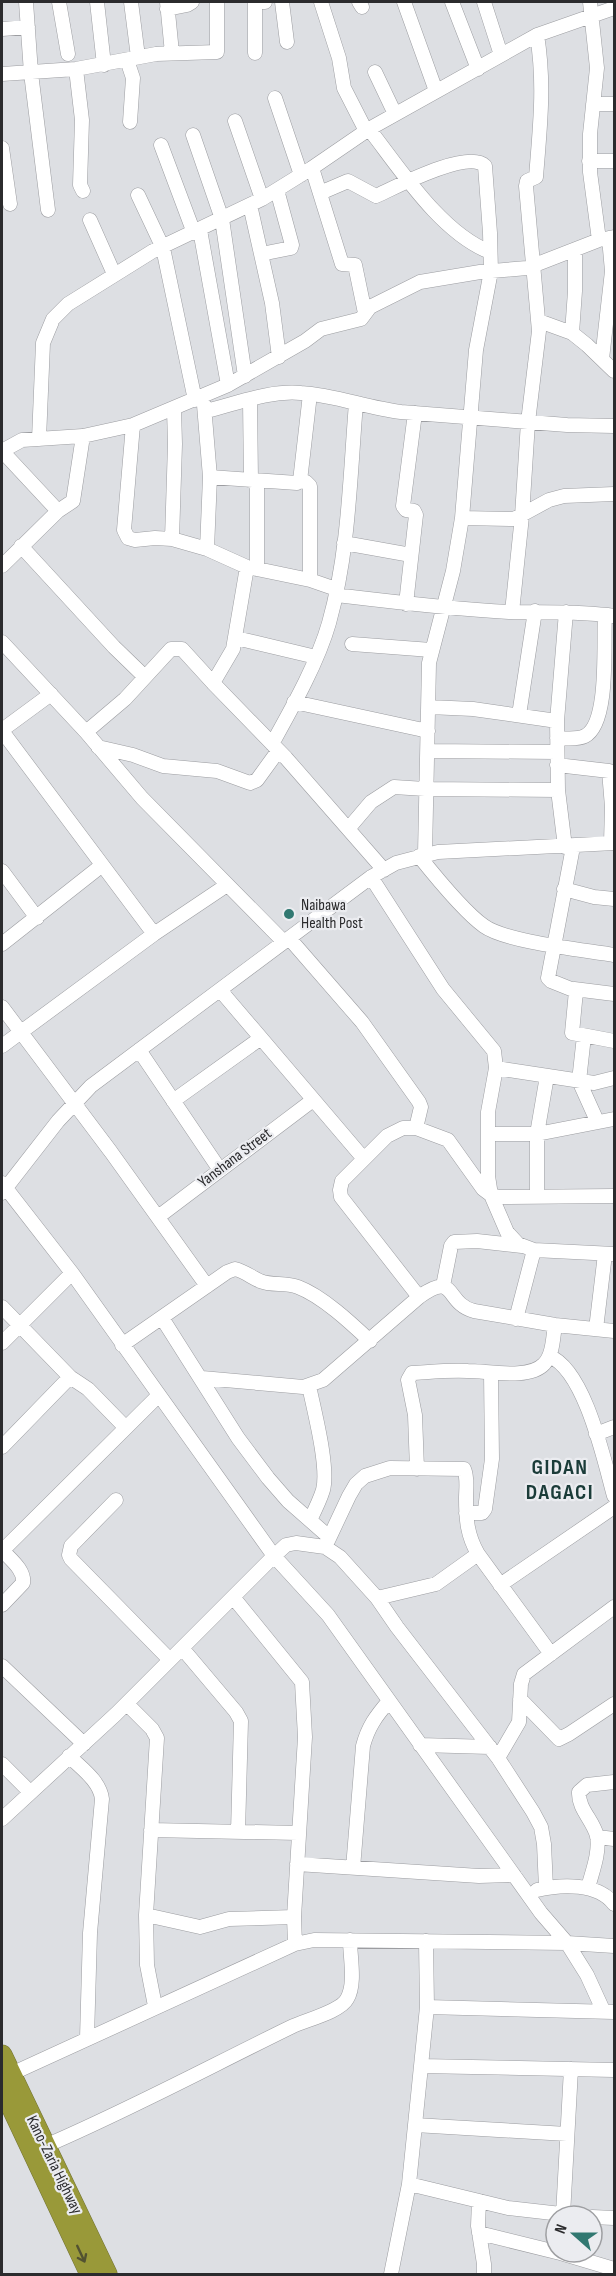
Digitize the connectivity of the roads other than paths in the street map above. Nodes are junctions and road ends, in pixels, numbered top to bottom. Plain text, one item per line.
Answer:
1 (26, 2) edge
2 (59, 2) edge
3 (97, 2) edge
4 (131, 2) edge
5 (192, 2) edge
6 (217, 2) edge
7 (253, 2) edge
8 (265, 2) edge
9 (282, 2) edge
10 (321, 2) edge
11 (404, 2) edge
12 (452, 2) edge
13 (484, 2) edge
14 (590, 2) edge
15 (167, 5) edge
16 (615, 8) edge
17 (591, 16) junction
18 (28, 27) junction
19 (2, 29) edge
20 (537, 35) junction
21 (287, 42) dead end
22 (255, 52) dead end
23 (172, 53) junction
24 (68, 54) dead end
25 (501, 55) junction
26 (133, 59) junction
27 (104, 65) junction
28 (76, 69) junction
29 (478, 69) junction
30 (375, 72) dead end
31 (31, 73) junction
32 (2, 74) edge
33 (436, 91) junction
34 (275, 98) dead end
35 (593, 104) junction
36 (615, 104) edge
37 (395, 114) junction
38 (235, 121) dead end
39 (130, 122) dead end
40 (368, 130) junction
41 (193, 135) dead end
42 (161, 145) dead end
43 (2, 148) edge
44 (589, 161) junction
45 (615, 161) edge
46 (306, 172) junction
47 (410, 180) junction
48 (277, 190) junction
49 (83, 191) dead end
50 (320, 192) junction
51 (138, 195) dead end
52 (256, 202) junction
53 (10, 204) dead end
54 (48, 210) dead end
55 (222, 219) junction
56 (90, 220) dead end
57 (197, 232) junction
58 (608, 238) edge
59 (163, 248) junction
60 (575, 250) junction
61 (490, 252) junction
62 (261, 255) junction
63 (534, 267) junction
64 (491, 271) junction
65 (114, 274) junction
66 (365, 313) junction
67 (611, 317) edge
68 (538, 321) junction
69 (572, 333) junction
70 (279, 357) junction
71 (602, 359) junction
72 (615, 371) edge
73 (245, 376) junction
74 (228, 385) junction
75 (310, 394) junction
76 (199, 399) junction
77 (250, 400) junction
78 (356, 403) junction
79 (174, 409) junction
80 (206, 411) junction
81 (415, 412) junction
82 (471, 416) junction
83 (528, 422) junction
84 (133, 425) junction
85 (615, 426) edge
86 (83, 436) junction
87 (39, 439) junction
88 (2, 451) edge
89 (210, 477) junction
90 (300, 481) junction
91 (254, 482) junction
92 (615, 494) edge
93 (58, 511) junction
94 (522, 516) junction
95 (462, 518) junction
96 (172, 539) junction
97 (344, 543) junction
98 (21, 546) junction
99 (207, 549) junction
100 (411, 555) junction
101 (2, 566) edge
102 (252, 568) junction
103 (310, 580) junction
104 (336, 592) junction
105 (406, 604) junction
106 (443, 607) junction
107 (535, 611) junction
108 (512, 612) junction
109 (566, 612) junction
110 (610, 615) edge
111 (236, 638) junction
112 (2, 642) edge
113 (352, 644) dead end
114 (431, 650) junction
115 (316, 657) junction
116 (145, 677) junction
117 (213, 683) junction
118 (51, 694) junction
119 (608, 695) edge
120 (294, 702) junction
121 (429, 707) junction
122 (519, 715) junction
123 (556, 721) junction
124 (2, 730) edge
125 (428, 731) junction
126 (86, 732) junction
127 (98, 747) junction
128 (275, 747) junction
129 (428, 751) junction
130 (557, 752) junction
131 (425, 789) junction
132 (558, 790) junction
133 (348, 829) junction
134 (613, 843) edge
135 (569, 847) junction
136 (422, 855) junction
137 (101, 866) junction
138 (384, 870) junction
139 (2, 871) edge
140 (371, 877) junction
141 (227, 885) junction
142 (564, 889) junction
143 (615, 899) edge
144 (37, 918) junction
145 (154, 934) junction
146 (287, 940) junction
147 (2, 944) edge
148 (553, 944) junction
149 (615, 955) edge
150 (574, 989) junction
151 (220, 990) junction
152 (615, 994) edge
153 (2, 1007) edge
154 (21, 1032) junction
155 (584, 1036) junction
156 (261, 1038) junction
157 (615, 1041) edge
158 (2, 1046) edge
159 (140, 1050) junction
160 (496, 1068) junction
161 (547, 1076) junction
162 (615, 1078) edge
163 (579, 1081) junction
164 (313, 1100) junction
165 (174, 1101) junction
166 (74, 1103) junction
167 (615, 1119) edge
168 (597, 1121) junction
169 (416, 1128) junction
170 (488, 1134) junction
171 (537, 1134) junction
172 (364, 1159) junction
173 (220, 1170) junction
174 (3, 1188) edge
175 (491, 1196) junction
176 (615, 1196) edge
177 (537, 1197) junction
178 (158, 1217) junction
179 (528, 1248) junction
180 (610, 1254) edge
181 (72, 1273) junction
182 (207, 1286) junction
183 (443, 1286) junction
184 (419, 1297) junction
185 (2, 1307) edge
186 (162, 1318) junction
187 (516, 1319) junction
188 (555, 1324) junction
189 (20, 1325) junction
190 (596, 1329) junction
191 (615, 1330) edge
192 (370, 1341) junction
193 (2, 1343) edge
194 (122, 1345) junction
195 (549, 1356) junction
196 (491, 1373) junction
197 (70, 1377) junction
198 (202, 1378) junction
199 (309, 1386) junction
200 (158, 1396) junction
201 (125, 1427) junction
202 (615, 1427) edge
203 (596, 1434) junction
204 (2, 1447) edge
205 (417, 1469) junction
206 (615, 1496) edge
207 (116, 1500) dead end
208 (615, 1507) edge
209 (466, 1513) junction
210 (310, 1521) junction
211 (327, 1542) junction
212 (2, 1551) edge
213 (478, 1554) junction
214 (274, 1556) junction
215 (500, 1585) junction
216 (233, 1597) junction
217 (377, 1598) junction
218 (2, 1605) edge
219 (615, 1606) edge
220 (182, 1648) junction
221 (551, 1654) junction
222 (170, 1660) junction
223 (2, 1666) edge
224 (520, 1699) junction
225 (389, 1701) junction
226 (127, 1704) junction
227 (615, 1704) edge
228 (84, 1744) junction
229 (420, 1745) junction
230 (494, 1752) junction
231 (69, 1756) junction
232 (2, 1764) edge
233 (615, 1782) edge
234 (30, 1792) junction
235 (2, 1819) edge
236 (151, 1830) junction
237 (238, 1832) junction
238 (298, 1833) junction
239 (597, 1837) junction
240 (615, 1839) edge
241 (297, 1864) junction
242 (353, 1868) junction
243 (514, 1875) junction
244 (546, 1888) junction
245 (588, 1888) junction
246 (527, 1893) junction
247 (615, 1904) edge
248 (146, 1915) junction
249 (294, 1917) junction
250 (350, 1940) junction
251 (426, 1941) junction
252 (567, 1943) junction
253 (295, 1944) junction
254 (615, 1946) edge
255 (155, 2006) junction
256 (427, 2007) junction
257 (609, 2011) edge
258 (87, 2038) junction
259 (2, 2055) edge
260 (421, 2066) junction
261 (571, 2069) junction
262 (615, 2070) edge
263 (6, 2081) edge
264 (415, 2125) junction
265 (567, 2134) junction
266 (45, 2146) junction
267 (409, 2184) junction
268 (479, 2200) junction
269 (564, 2204) edge
270 (544, 2213) edge
271 (478, 2233) junction
272 (544, 2249) edge
273 (598, 2264) edge
274 (615, 2269) edge
275 (90, 2274) edge
276 (107, 2274) edge
277 (391, 2274) edge
278 (484, 2274) edge

1 - 18 street
2 - 24 street
3 - 27 street
4 - 26 street
5 - 15 street
6 - 23 street
7 - 8 street
7 - 22 street
9 - 21 street
10 - 40 street
11 - 33 street
12 - 29 street
13 - 25 street
14 - 17 street
15 - 23 street
16 - 17 street
17 - 20 street
17 - 35 street
18 - 19 street
18 - 31 street
20 - 25 street
20 - 63 street
23 - 26 street
25 - 29 street
26 - 27 street
26 - 39 street
27 - 28 street
28 - 31 street
28 - 49 street
29 - 33 street
30 - 37 street
31 - 32 street
31 - 54 street
33 - 37 street
34 - 46 street
35 - 36 street
35 - 44 street
37 - 40 street
38 - 52 street
40 - 46 street
40 - 47 street
41 - 55 street
42 - 57 street
43 - 53 street
44 - 45 street
44 - 58 street
46 - 48 street
46 - 50 street
47 - 50 street
47 - 61 street
47 - 61 street
48 - 52 street
48 - 62 street
50 - 66 street
51 - 59 street
52 - 55 street
52 - 62 street
55 - 57 street
55 - 73 street
56 - 65 street
57 - 59 street
57 - 74 street
58 - 60 street
58 - 67 street
59 - 65 street
59 - 76 street
60 - 63 street
60 - 69 street
61 - 64 street
62 - 70 street
63 - 64 street
63 - 68 street
64 - 66 street
64 - 82 street
65 - 87 street
66 - 70 street
67 - 71 street
68 - 69 street
68 - 83 street
69 - 71 street
70 - 73 street
71 - 72 street
73 - 74 street
74 - 76 street
75 - 77 street
75 - 78 street
75 - 90 street
76 - 79 street
76 - 80 street
77 - 80 street
77 - 91 street
78 - 81 street
78 - 97 street
79 - 84 street
79 - 96 street
80 - 89 street
81 - 82 street
81 - 100 street
82 - 83 street
82 - 95 street
83 - 85 street
83 - 94 street
84 - 86 street
84 - 96 street
86 - 87 street
86 - 93 street
87 - 88 street
88 - 93 street
89 - 91 street
89 - 99 street
90 - 91 street
90 - 103 street
91 - 102 street
92 - 94 street
93 - 98 street
94 - 95 street
94 - 108 street
95 - 106 street
96 - 99 street
97 - 100 street
97 - 104 street
98 - 101 street
98 - 116 street
99 - 102 street
100 - 105 street
102 - 103 street
102 - 111 street
103 - 104 street
104 - 105 street
104 - 115 street
105 - 106 street
106 - 108 street
106 - 114 street
107 - 108 street
107 - 109 street
107 - 122 street
109 - 110 street
109 - 123 street
110 - 119 street
111 - 115 street
111 - 117 street
112 - 118 street
113 - 114 street
114 - 121 street
115 - 120 street
116 - 117 street
116 - 126 street
117 - 128 street
118 - 124 street
118 - 126 street
119 - 130 street
120 - 125 street
120 - 128 street
121 - 122 street
121 - 125 street
122 - 123 street
123 - 130 street
124 - 137 street
125 - 129 street
126 - 127 street
127 - 128 street
127 - 141 street
128 - 133 street
129 - 130 street
129 - 131 street
130 - 132 street
130 - 134 street
131 - 132 street
131 - 133 street
131 - 136 street
132 - 135 street
133 - 138 street
134 - 135 street
135 - 136 street
135 - 142 street
136 - 138 street
136 - 148 street
137 - 144 street
137 - 145 street
138 - 140 street
139 - 144 street
140 - 146 street
140 - 160 street
141 - 145 street
141 - 146 street
142 - 143 street
142 - 148 street
144 - 147 street
145 - 154 street
146 - 151 street
146 - 169 street
148 - 149 street
148 - 150 street
150 - 152 street
150 - 155 street
151 - 156 street
151 - 159 street
153 - 154 street
154 - 158 street
154 - 166 street
155 - 157 street
155 - 163 street
156 - 164 street
156 - 165 street
159 - 165 street
159 - 166 street
160 - 161 street
160 - 170 street
161 - 163 street
161 - 171 street
162 - 163 street
163 - 168 street
164 - 172 street
164 - 173 street, Yanshana Street
165 - 173 street
166 - 174 street
166 - 178 street
167 - 168 street
168 - 171 street
169 - 172 street
169 - 175 street
170 - 171 street
170 - 175 street
171 - 177 street
172 - 184 street
173 - 178 street, Yanshana Street
174 - 181 street
175 - 177 street
175 - 179 street
176 - 177 street
178 - 182 street
179 - 180 street
179 - 183 street
179 - 187 street
180 - 190 street
181 - 189 street
181 - 194 street
182 - 186 street
182 - 192 street
183 - 184 street
183 - 187 street
184 - 192 street
185 - 189 street
186 - 194 street
186 - 198 street
187 - 188 street
188 - 190 street
188 - 195 street
189 - 193 street
189 - 197 street
190 - 191 street
192 - 199 street
194 - 200 street
195 - 196 street
195 - 203 street
196 - 205 street
196 - 209 street
197 - 201 street
197 - 204 street
198 - 199 street
198 - 210 street
199 - 210 street
200 - 201 street
200 - 214 street
201 - 212 street
202 - 203 street
203 - 206 street
205 - 209 street
205 - 211 street
207 - 222 street
208 - 215 street
209 - 213 street
210 - 211 street
211 - 214 street
211 - 217 street
212 - 218 street
213 - 215 street
213 - 217 street
214 - 216 street
214 - 225 street
215 - 221 street
216 - 220 street
216 - 238 street
217 - 230 street
219 - 221 street
220 - 222 street
220 - 237 street
221 - 224 street
222 - 226 street
223 - 228 street
224 - 227 street
224 - 230 street
225 - 229 street
225 - 242 street
226 - 228 street
226 - 236 street
228 - 231 street
229 - 230 street
229 - 243 street
230 - 244 street
231 - 234 street
231 - 258 street
232 - 234 street
233 - 239 street
234 - 235 street
236 - 237 street
236 - 248 street
237 - 238 street
238 - 241 street
239 - 240 street
239 - 245 street
241 - 242 street
241 - 249 street
242 - 243 street
243 - 246 street
244 - 245 street
244 - 246 street
245 - 247 street
246 - 252 street
248 - 249 street
248 - 255 street
249 - 253 street
250 - 251 street
250 - 253 street
250 - 266 street
251 - 252 street
251 - 256 street
252 - 254 street
252 - 257 street
253 - 255 street
255 - 258 street
256 - 257 street
256 - 260 street
258 - 263 street
259 - 263 highway, Kano-Zaria Highway
260 - 261 street
260 - 264 street
261 - 262 street
261 - 265 street
263 - 266 highway, Kano-Zaria Highway
263 -> 275 highway, Kano-Zaria Highway
264 - 265 street
264 - 267 street
265 - 269 street
266 - 276 highway, Kano-Zaria Highway
267 - 268 street
267 - 277 street
268 - 270 street
268 - 271 street
271 - 272 street
271 - 278 street
273 - 274 street

